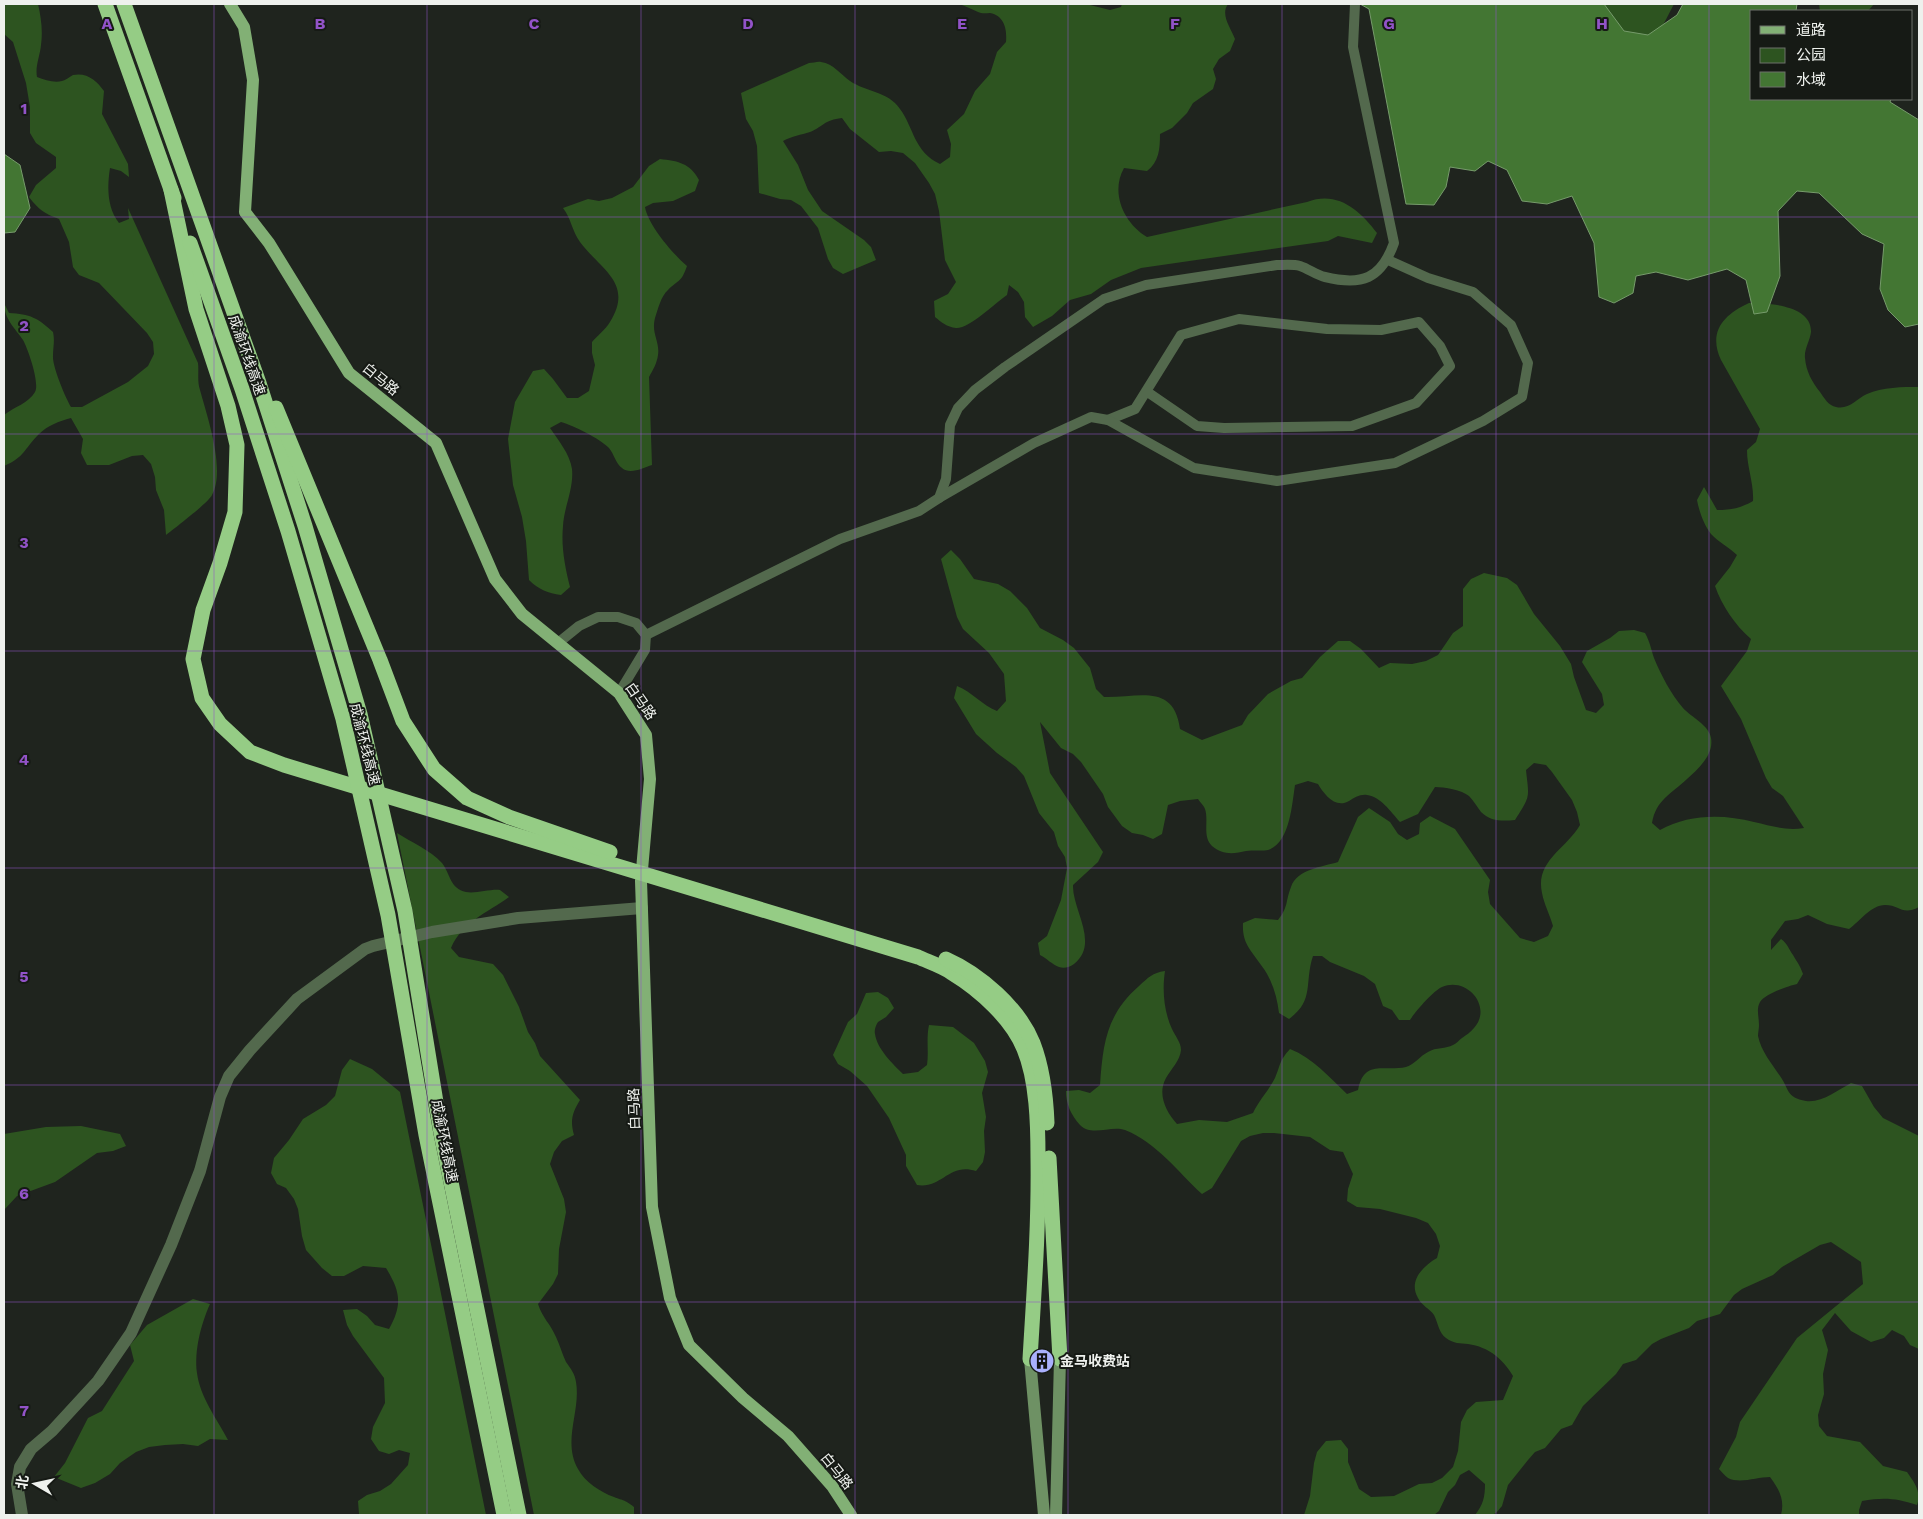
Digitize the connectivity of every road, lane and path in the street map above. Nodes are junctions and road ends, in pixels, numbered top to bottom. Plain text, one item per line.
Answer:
1 (105, 4) edge
2 (124, 4) edge
3 (230, 4) edge
4 (1355, 4) edge
5 (171, 190) junction
6 (209, 242) junction
7 (1388, 260) junction
8 (1146, 391) junction
9 (1108, 420) junction
10 (939, 498) junction
11 (646, 635) junction
12 (558, 643) junction
13 (620, 693) junction
14 (600, 854) junction
15 (687, 882) junction
16 (642, 908) junction
17 (1030, 1359) joint
18 (1060, 1359) joint
19 (22, 1515) edge
20 (504, 1515) edge
21 (519, 1515) edge
22 (851, 1515) edge
23 (1044, 1515) edge
24 (1056, 1515) edge

1 - 5 highway, 成渝环线高速
2 - 6 highway, 成渝环线高速
3 - 12 main road, 白马路
4 - 7 street
5 - 14 highway
5 - 20 highway, 成渝环线高速
6 - 14 highway
6 - 21 highway, 成渝环线高速
7 - 9 street
7 - 10 street
8 - 8 street
8 - 9 street
9 - 10 street
10 - 11 street
11 - 12 street
11 - 13 street
12 - 13 main road, 白马路
13 - 16 main road, 白马路
14 - 15 highway
15 - 17 highway
15 - 18 highway
16 - 19 street
16 - 22 main road, 白马路
17 - 23 main road
18 - 24 main road

